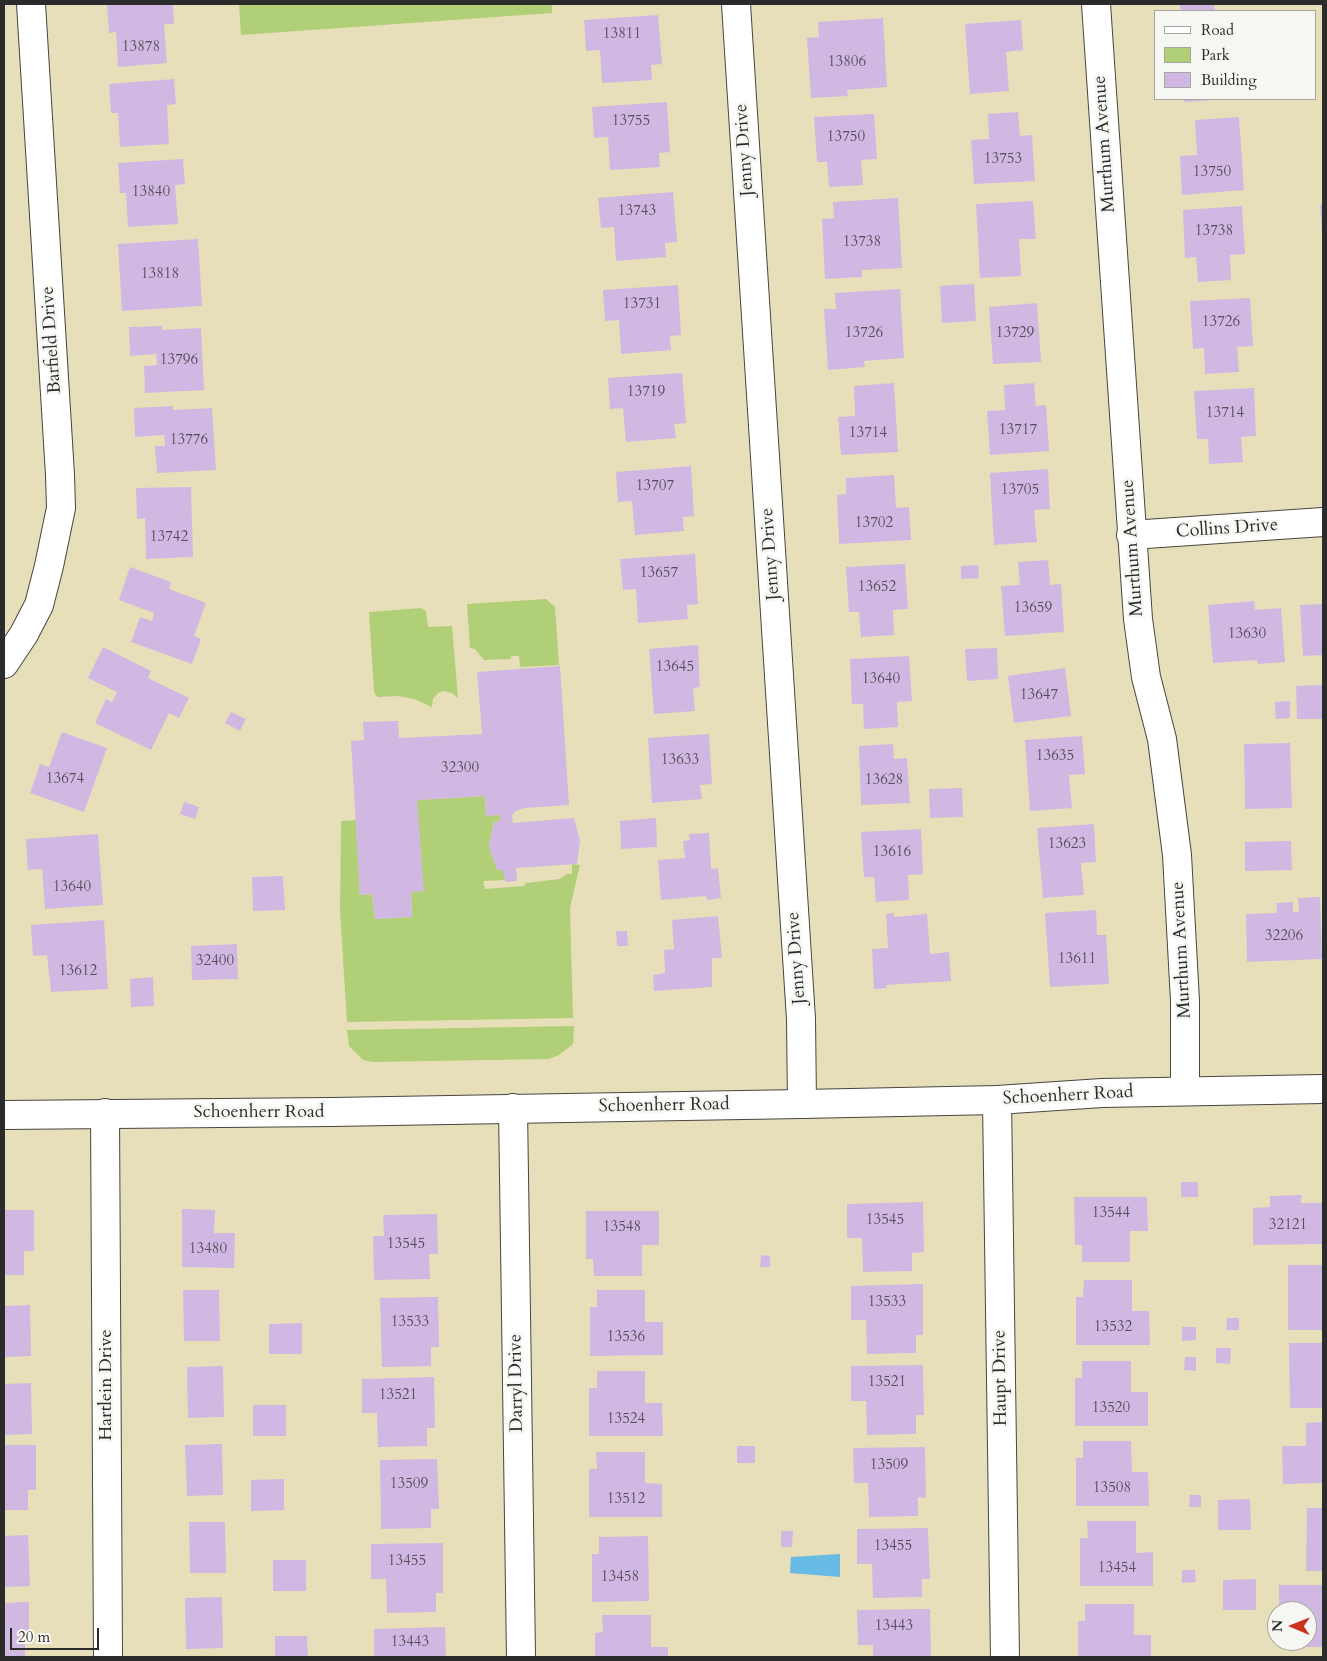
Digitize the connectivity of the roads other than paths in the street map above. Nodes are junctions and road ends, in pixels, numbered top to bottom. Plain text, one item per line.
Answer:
1 (31, 4) edge
2 (736, 4) edge
3 (1096, 4) edge
4 (1323, 522) edge
5 (1131, 535) junction
6 (5, 660) edge
7 (1323, 1089) edge
8 (1185, 1090) junction
9 (997, 1100) junction
10 (802, 1104) junction
11 (513, 1108) junction
12 (105, 1113) junction
13 (4, 1115) edge
14 (108, 1657) edge
15 (521, 1657) edge
16 (1005, 1657) edge

1 - 6 street, Barfield Drive
2 - 10 street, Jenny Drive
3 - 5 street, Murthum Avenue
4 - 5 street, Collins Drive
5 - 8 street, Murthum Avenue
7 - 8 street, Schoenherr Road
8 - 9 street, Schoenherr Road
9 - 10 street, Schoenherr Road
9 - 16 street, Haupt Drive
10 - 11 street, Schoenherr Road
11 - 12 street, Schoenherr Road
11 - 15 street, Darryl Drive
12 - 13 street, Schoenherr Road
12 - 14 street, Hartlein Drive

